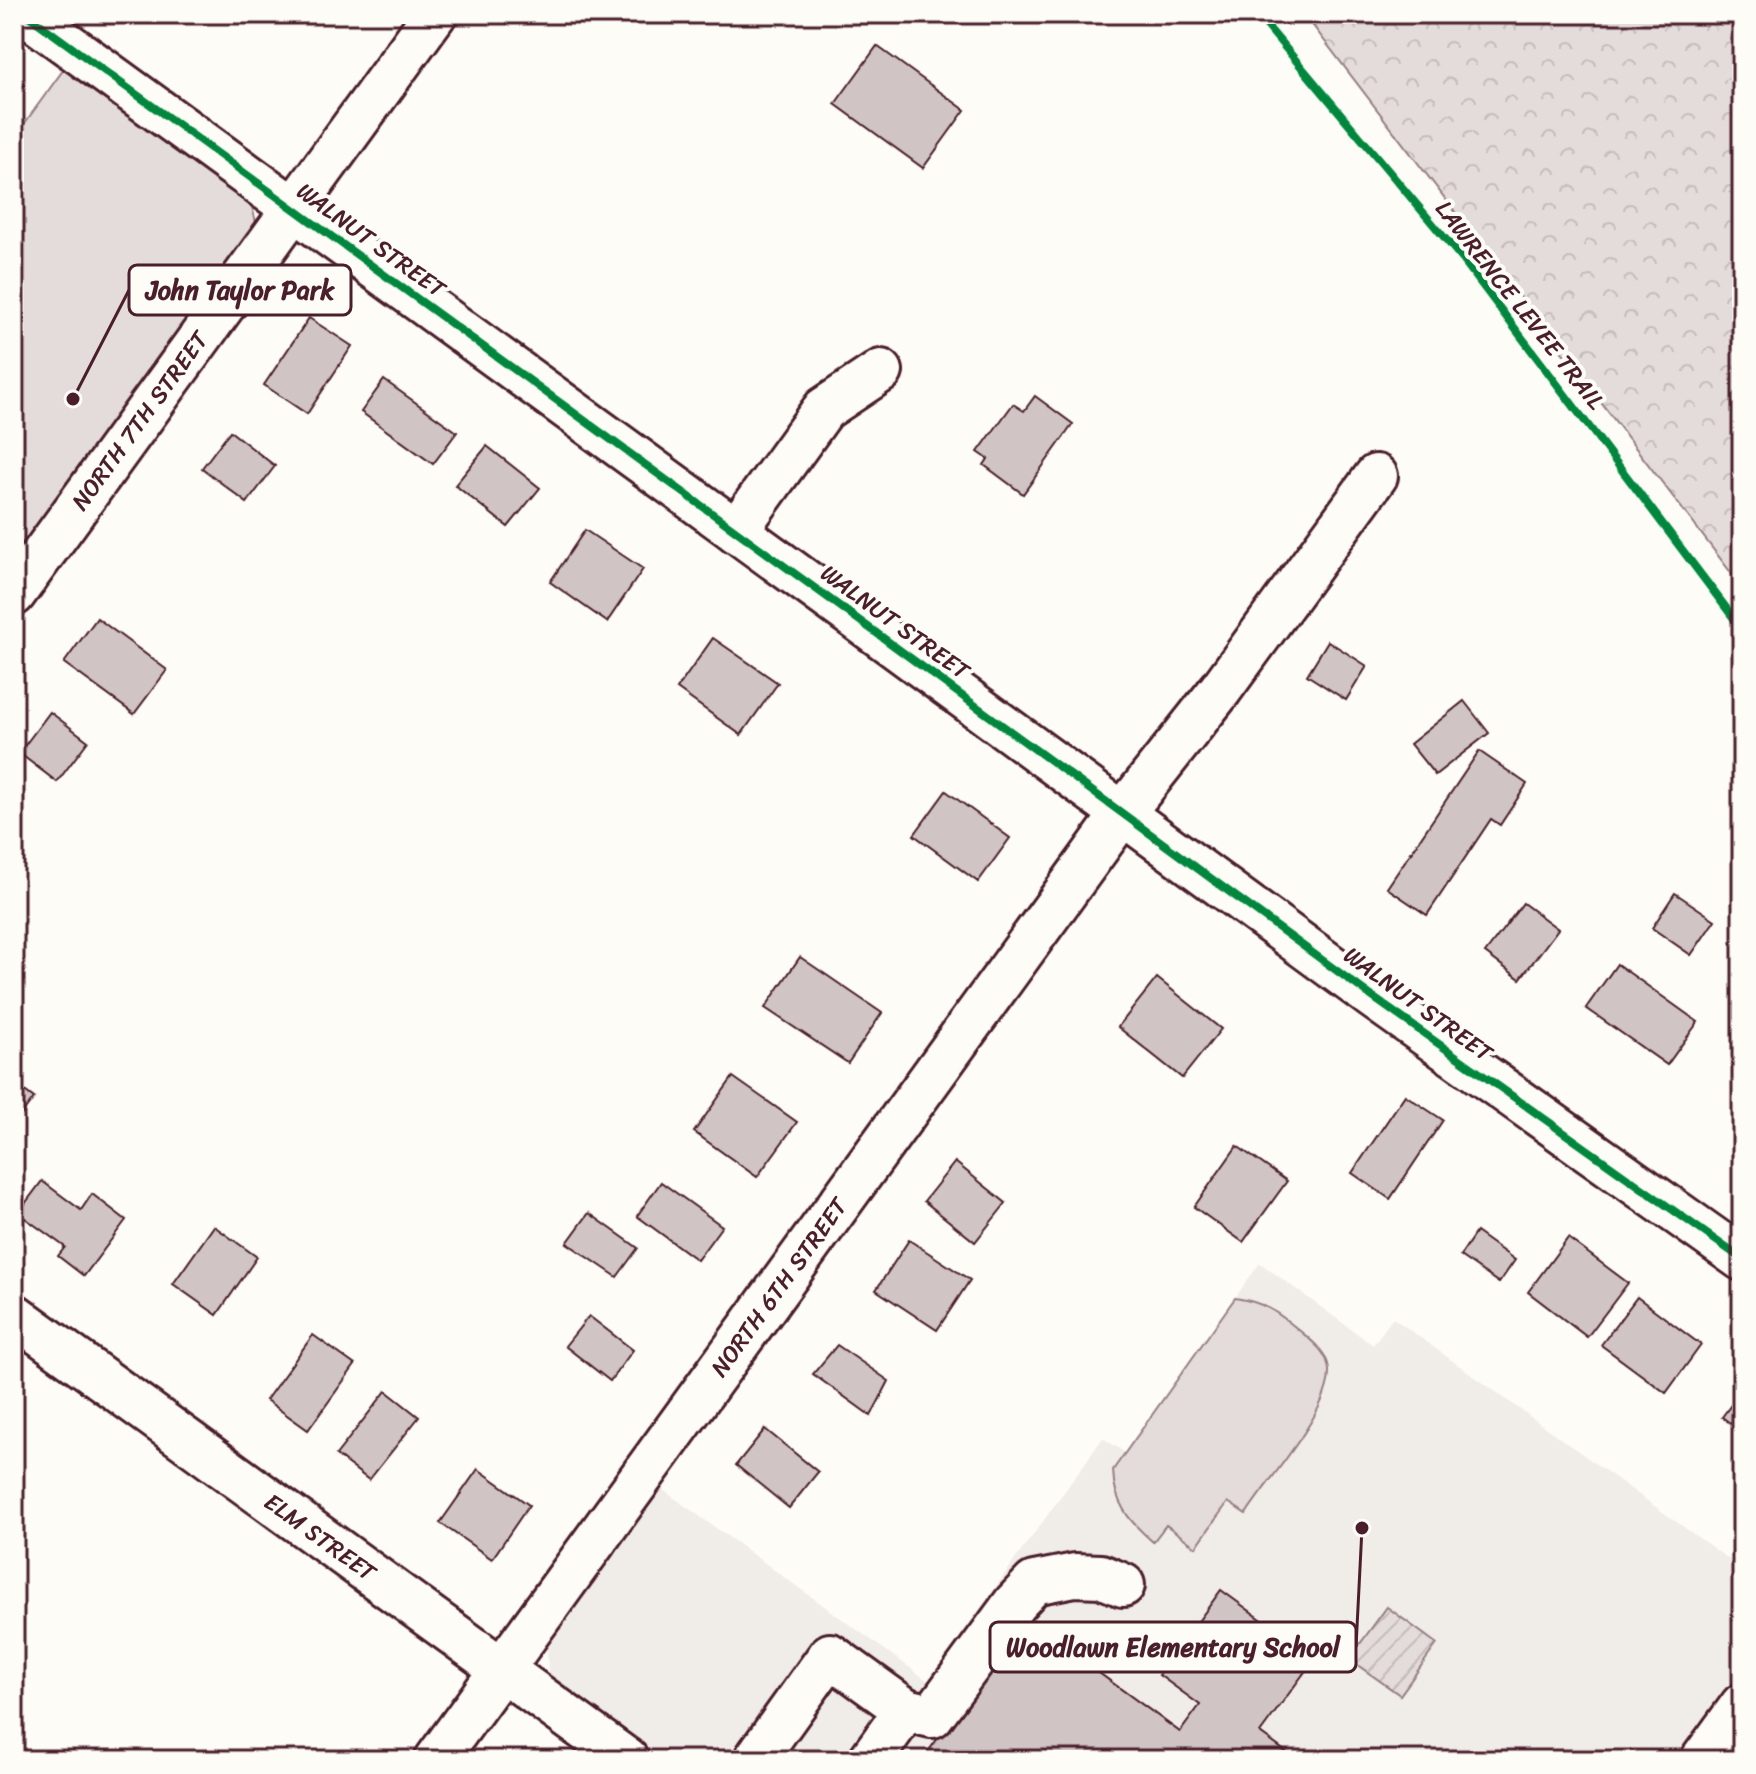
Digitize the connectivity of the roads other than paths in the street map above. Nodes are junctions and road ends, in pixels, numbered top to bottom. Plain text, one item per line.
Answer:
1 (26, 14) edge
2 (435, 14) edge
3 (294, 208) junction
4 (881, 371) dead end
5 (1376, 476) dead end
6 (736, 531) junction
7 (14, 594) edge
8 (1123, 813) junction
9 (1742, 1259) edge
10 (14, 1315) edge
11 (1123, 1585) dead end
12 (502, 1669) junction
13 (1742, 1705) edge
14 (906, 1710) junction
15 (436, 1760) edge
16 (627, 1760) edge
17 (762, 1760) edge
18 (870, 1760) edge
19 (1702, 1760) edge

1 - 3 street, WALNUT STREET
2 - 3 street, NORTH 7TH STREET
3 - 6 street, WALNUT STREET
3 - 7 street, NORTH 7TH STREET
4 - 6 street
5 - 8 street, NORTH 6TH STREET
6 - 8 street, WALNUT STREET
8 - 9 street, WALNUT STREET
8 - 12 street, NORTH 6TH STREET
10 - 12 street, ELM STREET
11 - 14 street
12 - 15 street, NORTH 6TH STREET
12 - 16 street, ELM STREET
13 - 19 street
14 - 17 street
14 - 18 street

